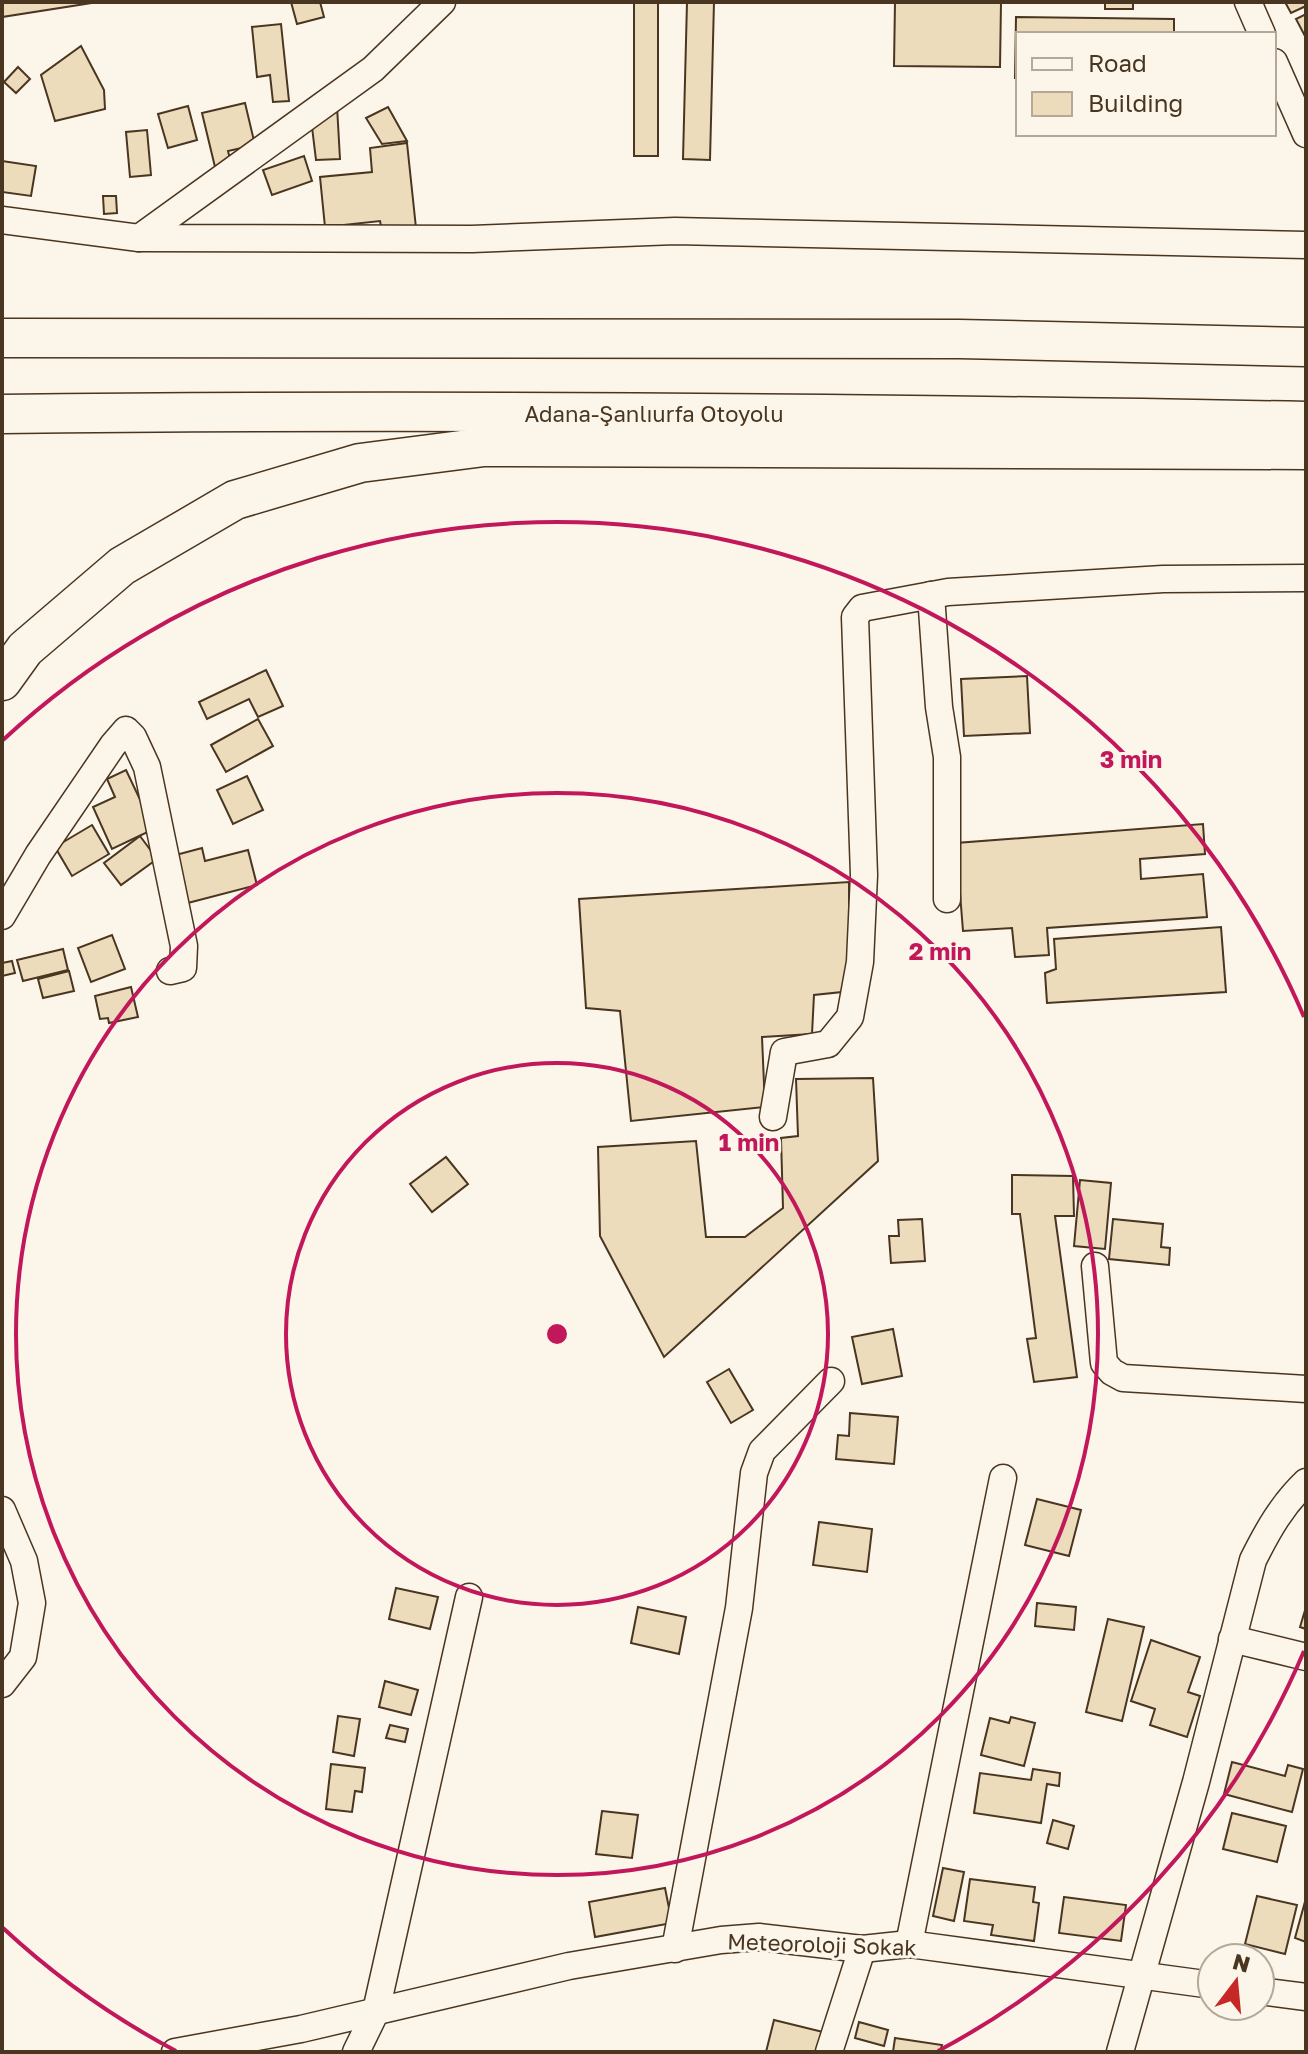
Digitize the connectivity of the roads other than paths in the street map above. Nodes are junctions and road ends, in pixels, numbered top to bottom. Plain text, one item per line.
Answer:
1 (442, 2) edge
2 (1248, 2) edge
3 (1261, 32) edge
4 (1276, 66) edge
5 (1306, 134) edge
6 (2, 220) edge
7 (139, 238) junction
8 (1306, 245) edge
9 (2, 338) edge
10 (1306, 347) edge
11 (2, 414) edge
12 (1304, 435) edge
13 (1306, 578) edge
14 (931, 595) junction
15 (2, 681) edge
16 (947, 899) dead end
17 (2, 916) edge
18 (170, 971) dead end
19 (773, 1117) dead end
20 (1095, 1266) dead end
21 (831, 1381) dead end
22 (1306, 1389) edge
23 (1003, 1478) dead end
24 (1306, 1482) edge
25 (2, 1510) edge
26 (469, 1597) dead end
27 (1232, 1639) junction
28 (1306, 1657) edge
29 (2, 1684) edge
30 (909, 1944) junction
31 (675, 1949) junction
32 (862, 1949) junction
33 (1140, 1976) junction
34 (1196, 1983) edge
35 (1276, 1993) edge
36 (1306, 1997) edge
37 (376, 2011) junction
38 (175, 2052) edge
39 (356, 2052) edge
40 (829, 2052) edge
41 (1120, 2052) edge

1 - 7 street
2 - 3 street
4 - 5 street
6 - 7 street
7 - 8 street
9 - 10 highway
11 - 12 highway, Adana-Şanlıurfa Otoyolu
12 - 15 highway
13 - 14 street
14 - 16 street
14 - 19 street
17 - 18 street
20 - 22 street
21 - 31 street
23 - 30 street
24 - 27 street
25 - 29 street
26 - 37 street
27 - 28 street
27 - 33 street
30 - 32 street, Meteoroloji Sokak
30 - 33 street, Meteoroloji Sokak
31 - 32 street, Meteoroloji Sokak
31 - 37 street, Meteoroloji Sokak
32 - 40 street
33 - 34 street, Meteoroloji Sokak
33 - 41 street
35 - 36 street
37 - 38 street, Meteoroloji Sokak
37 - 39 street

